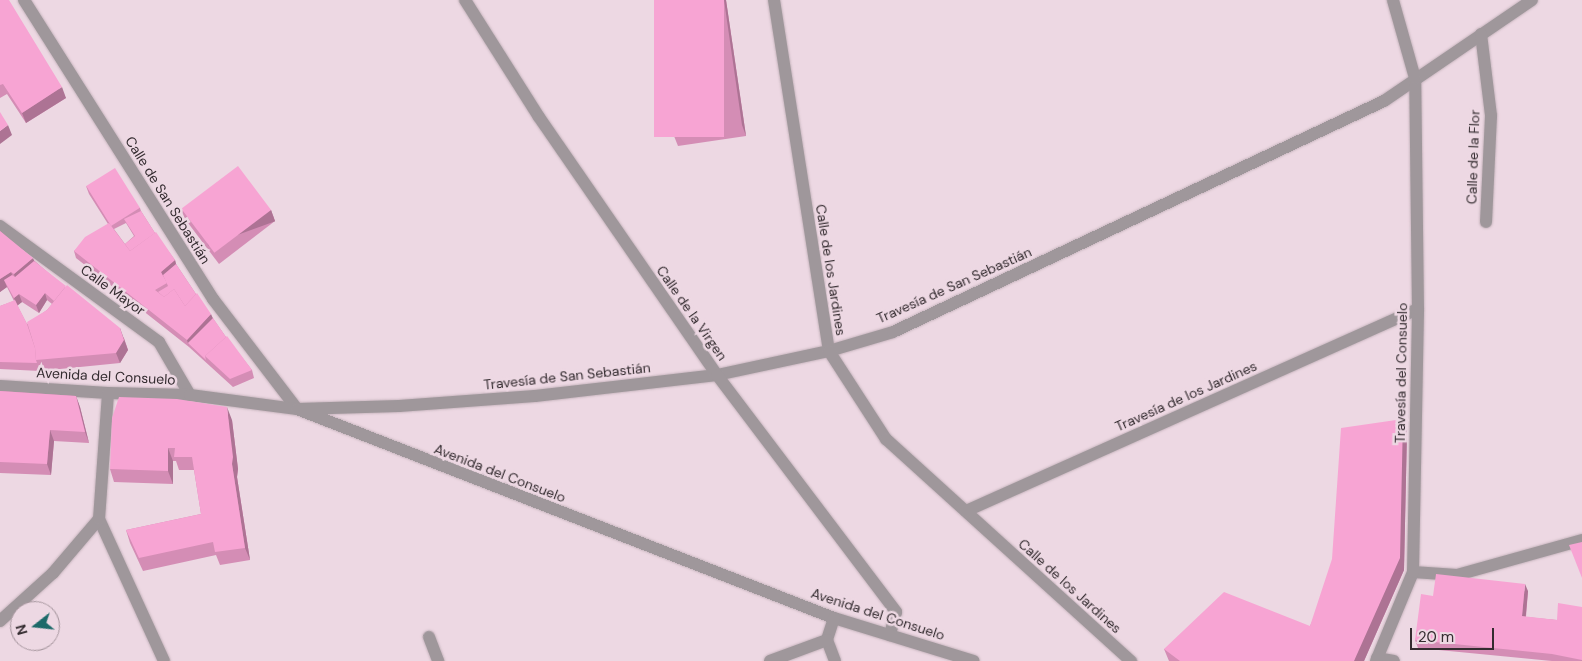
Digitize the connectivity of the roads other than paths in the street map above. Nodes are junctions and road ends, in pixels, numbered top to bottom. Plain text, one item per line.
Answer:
1 (24, 0) edge
2 (465, 0) edge
3 (774, 0) edge
4 (1393, 0) edge
5 (1532, 0) edge
6 (1481, 34) junction
7 (1415, 78) junction
8 (1486, 222) dead end
9 (0, 226) edge
10 (1418, 309) junction
11 (829, 351) junction
12 (717, 375) junction
13 (0, 386) edge
14 (108, 394) junction
15 (190, 395) junction
16 (297, 409) junction
17 (966, 511) junction
18 (99, 519) junction
19 (1582, 540) edge
20 (1413, 572) junction
21 (834, 618) junction
22 (0, 621) edge
23 (890, 635) junction
24 (429, 636) dead end
25 (827, 640) junction
26 (1377, 659) edge
27 (164, 661) edge
28 (438, 661) edge
29 (770, 661) edge
30 (835, 661) edge
31 (974, 661) edge
32 (1131, 661) edge
33 (1394, 661) edge

1 - 16 street, Calle de San Sebastián
2 - 12 street, Calle de la Virgen
3 - 11 street, Calle de los Jardines
4 - 7 street, Travesía del Consuelo
5 - 6 street, Travesía de San Sebastián
6 - 7 street, Travesía de San Sebastián
6 - 8 street, Calle de la Flor
7 - 10 street, Travesía del Consuelo
7 - 11 street, Travesía de San Sebastián
9 - 15 street, Calle Mayor
10 - 17 street, Travesía de los Jardines
10 - 20 street, Travesía del Consuelo
11 - 12 street, Travesía de San Sebastián
11 - 17 street, Calle de los Jardines
12 - 16 street, Travesía de San Sebastián
12 - 23 street, Calle de la Virgen
13 - 14 street, Avenida del Consuelo
14 - 15 street, Avenida del Consuelo
14 - 18 street
15 - 16 street, Avenida del Consuelo
16 - 21 street, Avenida del Consuelo
17 - 32 street, Calle de los Jardines
18 - 22 street
18 - 27 street
19 - 20 street
20 - 26 street, Travesía del Consuelo
21 - 23 street, Avenida del Consuelo
21 - 25 street
23 - 31 street, Avenida del Consuelo
24 - 28 street
25 - 29 street
25 - 30 street
26 - 33 street

